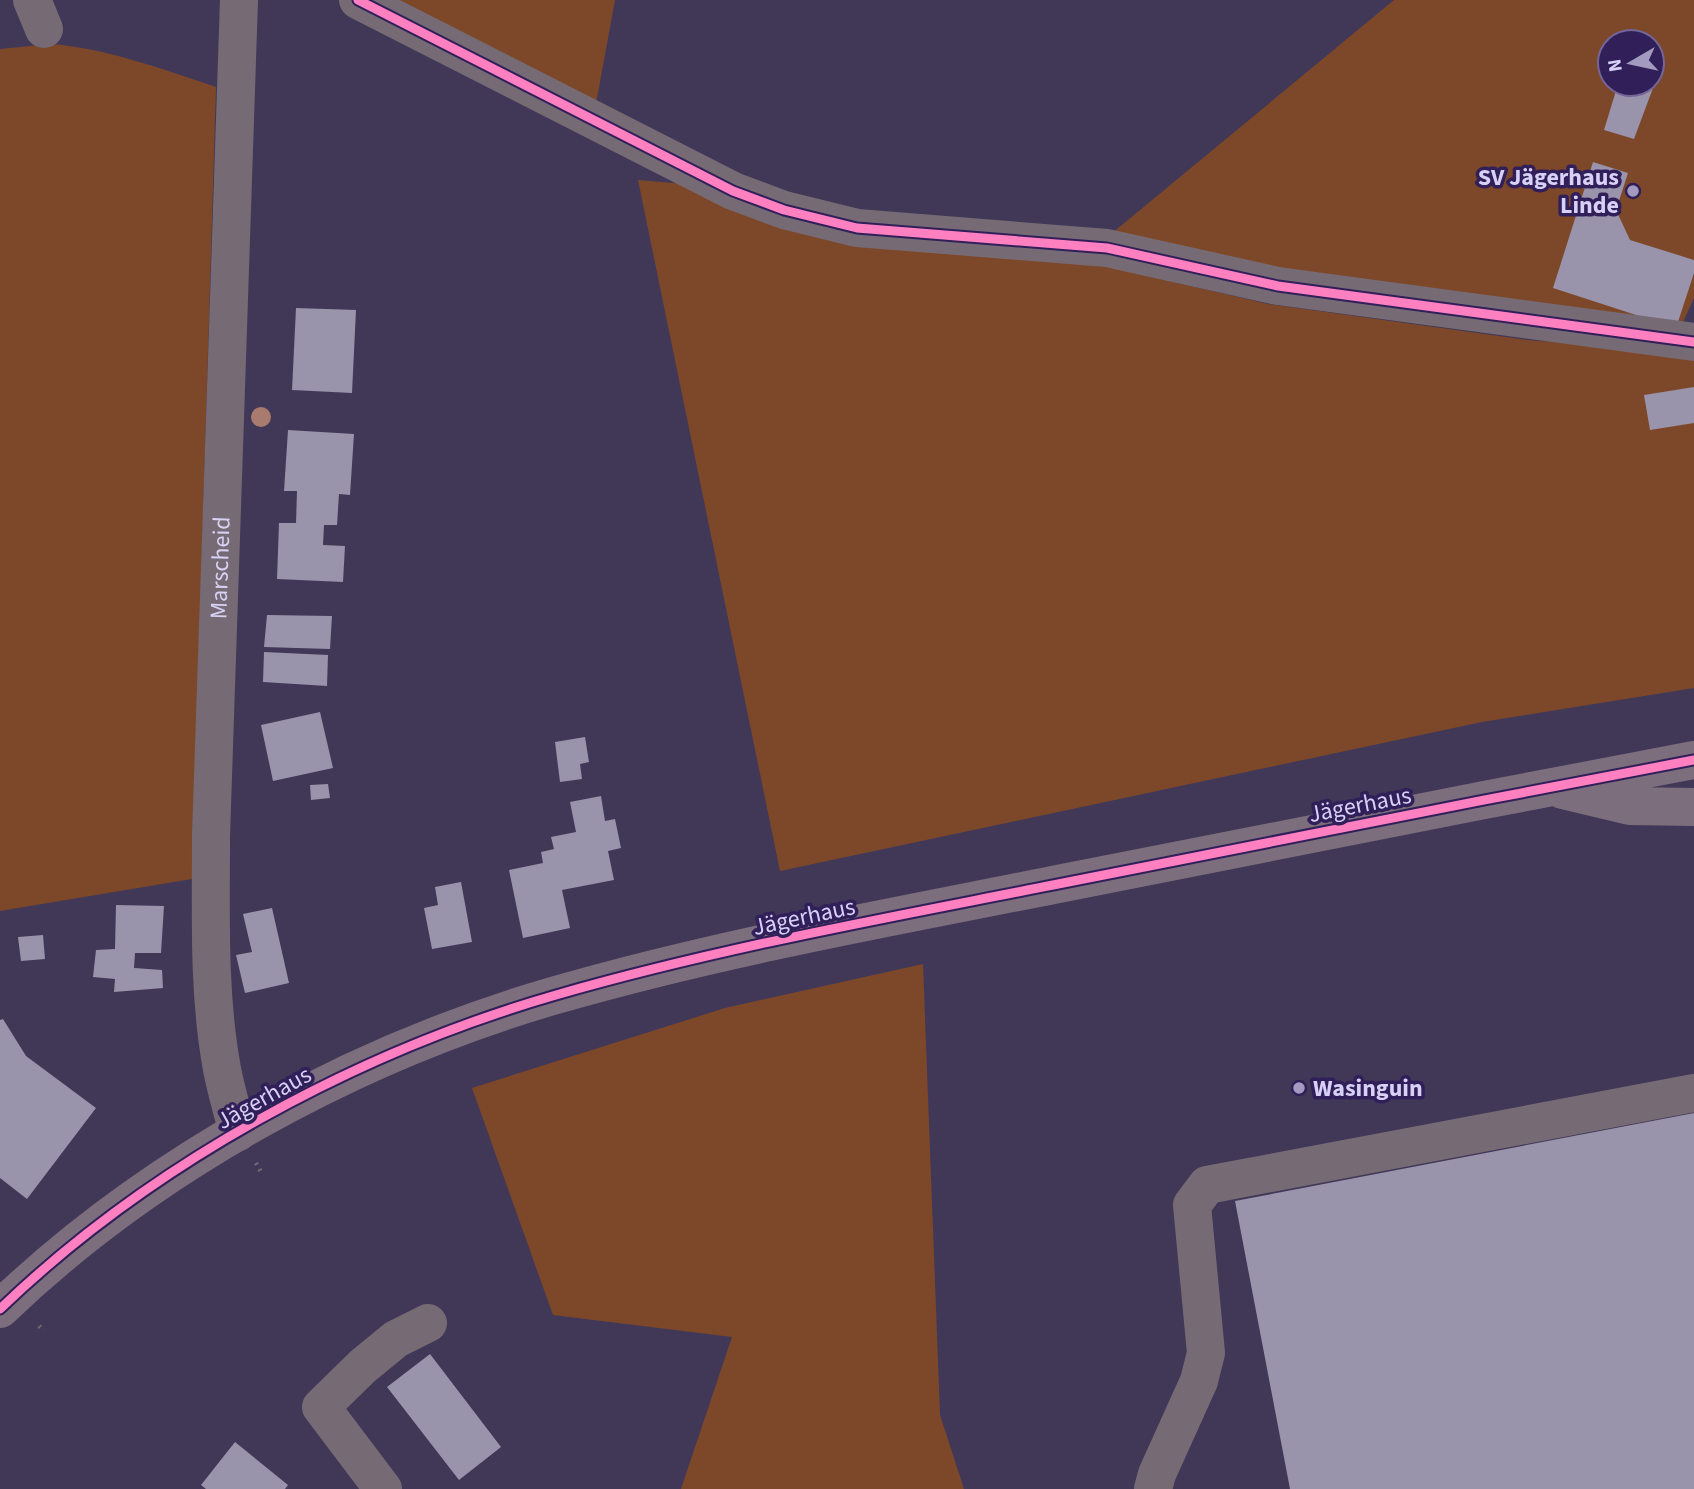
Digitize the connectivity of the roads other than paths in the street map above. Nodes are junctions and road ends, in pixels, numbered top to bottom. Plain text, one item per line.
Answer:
1 (239, 0) edge
2 (358, 0) edge
3 (1694, 342) edge
4 (1694, 761) edge
5 (1551, 787) junction
6 (1694, 807) edge
7 (1694, 1093) edge
8 (238, 1132) junction
9 (0, 1309) edge
10 (429, 1323) dead end
11 (383, 1489) edge
12 (1153, 1489) edge

1 - 8 street, Marscheid
2 - 3 street
4 - 5 main road, Jägerhaus
5 - 6 main road
5 - 8 main road, Jägerhaus
7 - 12 street
8 - 9 main road, Jägerhaus
10 - 11 street

